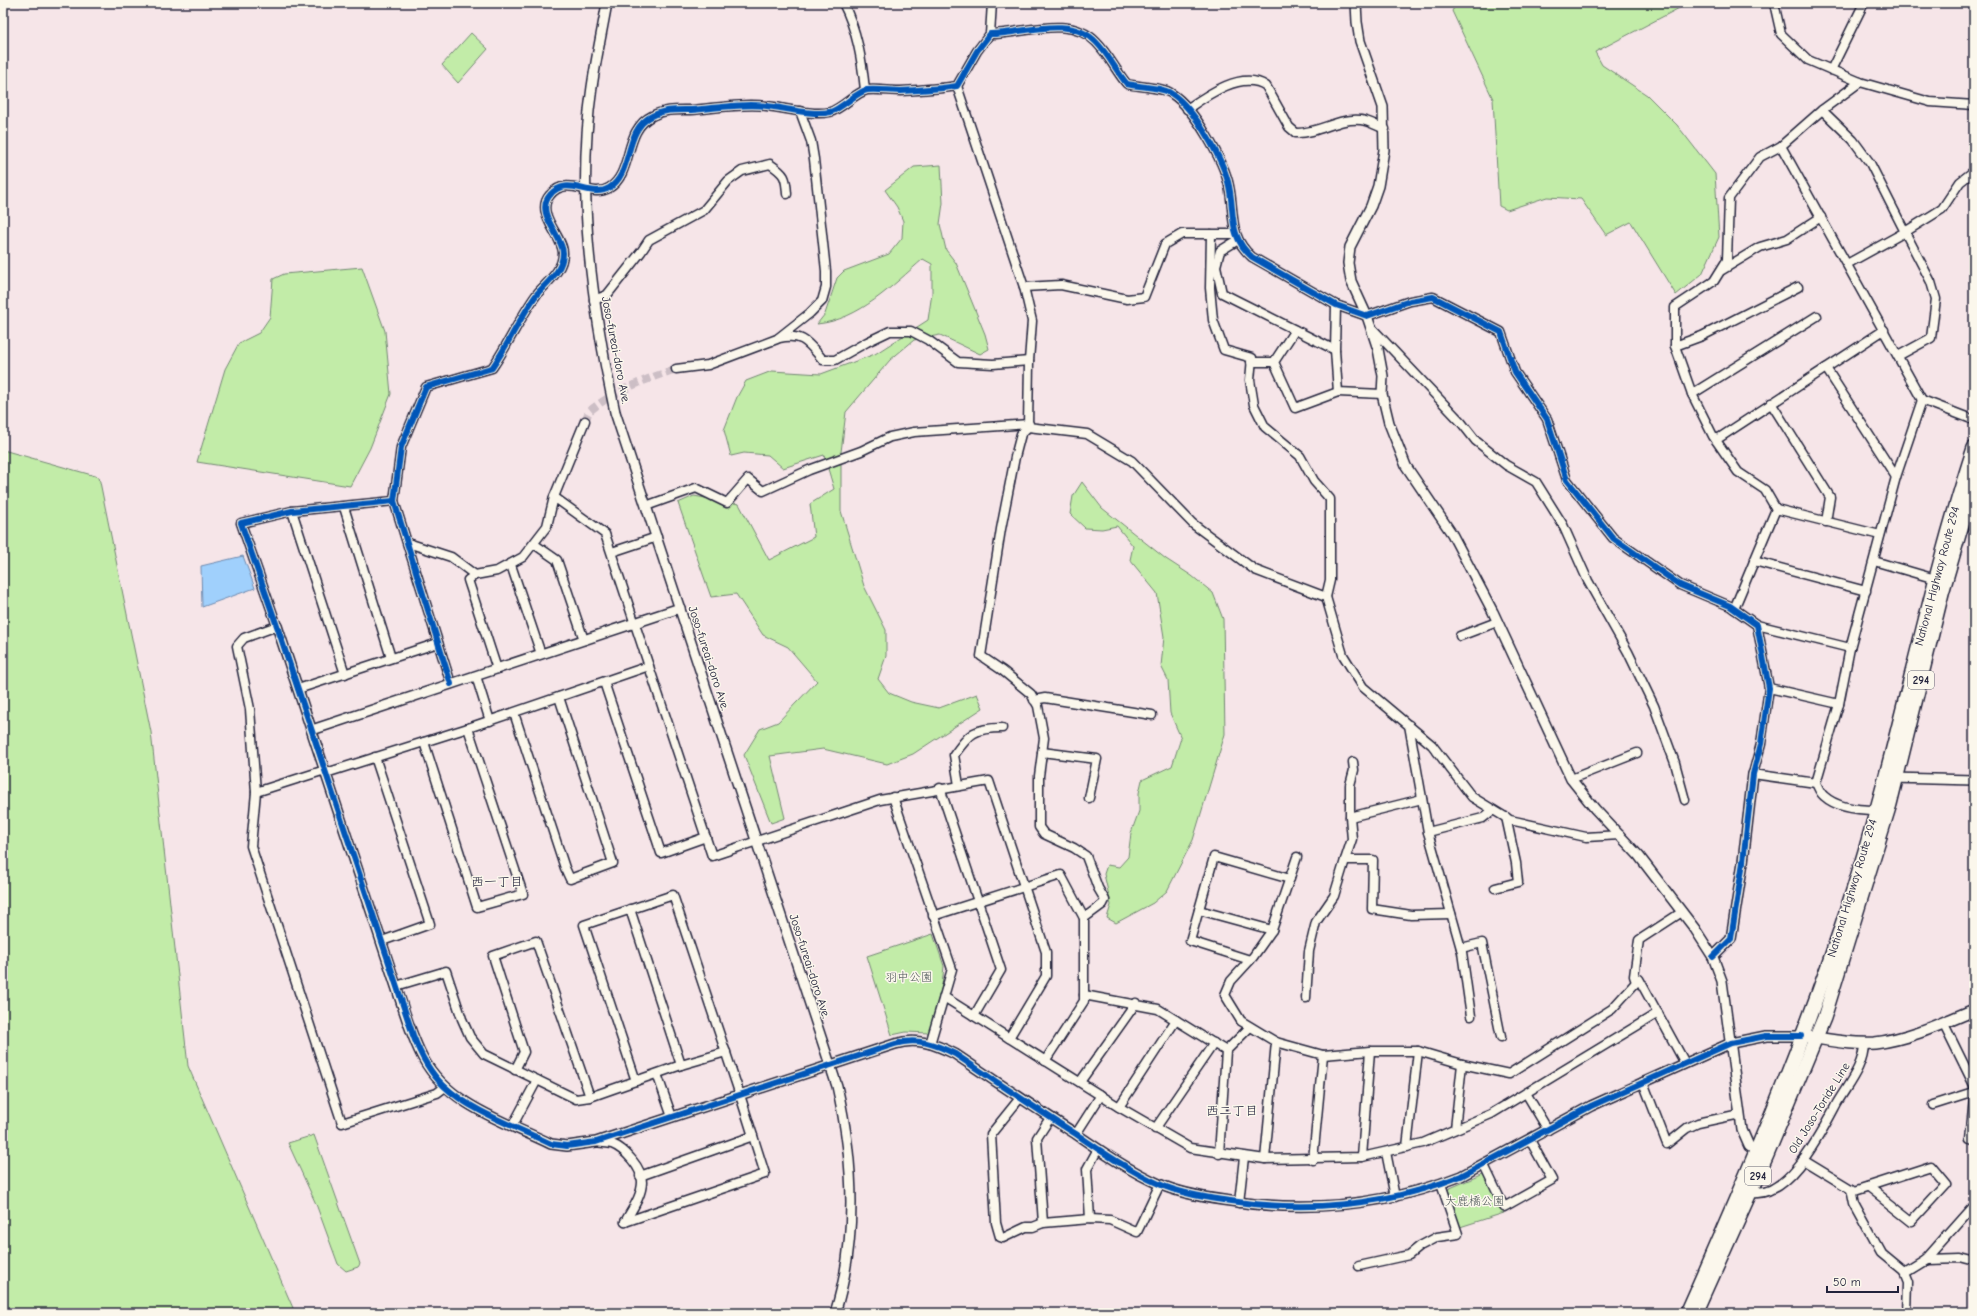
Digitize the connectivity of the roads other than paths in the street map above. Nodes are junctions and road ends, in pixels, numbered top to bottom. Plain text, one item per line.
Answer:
1 (607, 3) edge
2 (843, 3) edge
3 (992, 3) edge
4 (1356, 3) edge
5 (1774, 3) edge
6 (1864, 3) edge
7 (990, 34) junction
8 (1831, 70) junction
9 (1860, 82) junction
10 (957, 86) junction
11 (865, 90) junction
12 (1974, 105) edge
13 (1187, 109) junction
14 (1822, 110) junction
15 (800, 111) junction
16 (1385, 129) junction
17 (1781, 146) junction
18 (1974, 171) edge
19 (587, 190) junction
20 (787, 194) dead end
21 (1821, 217) junction
22 (1905, 232) junction
23 (1211, 234) junction
24 (1236, 237) junction
25 (1847, 264) junction
26 (1721, 270) junction
27 (1024, 287) junction
28 (1798, 287) dead end
29 (594, 300) junction
30 (1336, 305) junction
31 (1367, 316) junction
32 (1817, 316) dead end
33 (1370, 326) junction
34 (1295, 330) junction
35 (1884, 330) junction
36 (777, 339) junction
37 (1675, 346) junction
38 (1335, 350) junction
39 (1898, 356) junction
40 (1029, 361) junction
41 (1251, 362) junction
42 (1274, 362) junction
43 (1826, 368) junction
44 (676, 369) tunnel mouth
45 (1338, 392) junction
46 (1382, 394) junction
47 (1692, 394) junction
48 (1922, 400) junction
49 (1772, 403) junction
50 (1974, 420) edge
51 (585, 421) tunnel mouth
52 (1028, 425) junction
53 (1716, 440) junction
54 (1974, 448) edge
55 (1896, 477) junction
56 (1974, 483) edge
57 (554, 496) junction
58 (394, 501) junction
59 (646, 506) junction
60 (344, 507) junction
61 (1776, 510) junction
62 (292, 511) junction
63 (1826, 522) junction
64 (1880, 535) junction
65 (657, 537) junction
66 (408, 543) junction
67 (534, 544) junction
68 (612, 552) junction
69 (1754, 561) junction
70 (1874, 561) junction
71 (511, 565) junction
72 (475, 574) junction
73 (1940, 580) junction
74 (1866, 591) junction
75 (1326, 597) junction
76 (680, 608) junction
77 (1734, 609) junction
78 (1497, 622) junction
79 (634, 624) junction
80 (1758, 625) junction
81 (277, 626) junction
82 (1460, 636) dead end
83 (584, 640) junction
84 (438, 643) junction
85 (1850, 648) junction
86 (541, 654) junction
87 (392, 658) junction
88 (649, 666) junction
89 (497, 669) junction
90 (344, 674) junction
91 (476, 676) junction
92 (604, 682) junction
93 (451, 684) junction
94 (1769, 688) junction
95 (298, 689) junction
96 (559, 697) junction
97 (1034, 700) junction
98 (1839, 704) junction
99 (514, 713) junction
100 (1152, 715) dead end
101 (490, 721) junction
102 (1409, 726) junction
103 (468, 728) junction
104 (1002, 728) dead end
105 (312, 730) junction
106 (424, 742) junction
107 (1042, 752) junction
108 (1637, 753) dead end
109 (375, 757) junction
110 (1353, 762) dead end
111 (326, 771) junction
112 (1753, 774) junction
113 (1891, 778) junction
114 (1571, 779) junction
115 (1974, 780) edge
116 (1816, 783) junction
117 (959, 785) junction
118 (940, 788) junction
119 (256, 792) junction
120 (893, 797) junction
121 (1089, 798) dead end
122 (1422, 799) junction
123 (1685, 800) dead end
124 (1493, 810) junction
125 (1876, 810) junction
126 (1350, 817) junction
127 (1506, 817) junction
128 (1428, 832) junction
129 (1620, 835) junction
130 (706, 837) junction
131 (756, 841) junction
132 (1298, 857) dead end
133 (1345, 860) junction
134 (1290, 878) junction
135 (1024, 887) junction
136 (1495, 888) dead end
137 (978, 902) junction
138 (630, 909) junction
139 (1199, 910) junction
140 (1682, 912) junction
141 (1451, 914) junction
142 (933, 916) junction
143 (1084, 918) junction
144 (1272, 930) junction
145 (382, 941) junction
146 (1461, 948) junction
147 (1713, 957) junction
148 (1250, 960) junction
149 (1636, 982) junction
150 (396, 986) junction
151 (1084, 995) junction
152 (944, 997) junction
153 (1306, 998) dead end
154 (1136, 1003) junction
155 (1974, 1010) edge
156 (1658, 1013) junction
157 (974, 1016) junction
158 (1471, 1016) dead end
159 (1176, 1020) junction
160 (1943, 1022) junction
161 (1250, 1027) junction
162 (1801, 1036) junction
163 (1500, 1037) dead end
164 (1009, 1038) junction
165 (1816, 1038) junction
166 (1276, 1042) junction
167 (1214, 1043) junction
168 (1731, 1043) junction
169 (1864, 1043) junction
170 (930, 1044) junction
171 (1226, 1051) junction
172 (1370, 1051) junction
173 (1418, 1051) junction
174 (726, 1052) junction
175 (1323, 1055) junction
176 (1045, 1060) junction
177 (1686, 1063) junction
178 (1462, 1064) junction
179 (681, 1065) junction
180 (830, 1066) junction
181 (515, 1070) junction
182 (657, 1074) junction
183 (537, 1080) junction
184 (636, 1081) junction
185 (1080, 1082) junction
186 (1643, 1082) junction
187 (1974, 1085) edge
188 (445, 1087) junction
189 (1526, 1093) junction
190 (740, 1095) junction
191 (1101, 1096) junction
192 (1974, 1096) edge
193 (590, 1097) junction
194 (1020, 1098) junction
195 (1933, 1105) dead end
196 (1119, 1107) junction
197 (1740, 1114) junction
198 (672, 1117) junction
199 (1050, 1118) junction
200 (513, 1125) junction
201 (1156, 1129) junction
202 (1455, 1129) junction
203 (1548, 1130) junction
204 (1076, 1134) junction
205 (753, 1136) junction
206 (1530, 1140) junction
207 (1974, 1140) edge
208 (596, 1142) junction
209 (1407, 1147) junction
210 (1098, 1149) junction
211 (1756, 1151) junction
212 (1386, 1152) junction
213 (1220, 1154) junction
214 (1244, 1157) junction
215 (1362, 1157) junction
216 (1264, 1159) junction
217 (1313, 1160) junction
218 (1803, 1160) junction
219 (1484, 1165) junction
220 (640, 1176) junction
221 (1160, 1184) junction
222 (1441, 1184) junction
223 (1869, 1186) junction
224 (1851, 1189) junction
225 (1745, 1191) junction
226 (1395, 1197) junction
227 (1239, 1203) junction
228 (1973, 1205) dead end
229 (1090, 1219) junction
230 (1043, 1224) junction
231 (1925, 1259) junction
232 (1974, 1262) edge
233 (1359, 1266) dead end
234 (1904, 1272) junction
235 (835, 1313) edge
236 (1686, 1313) edge
237 (1696, 1313) edge
238 (1907, 1313) edge

1 - 19 street, Joso-fureai-doro Ave.
2 - 11 street
3 - 7 street
4 - 16 street
5 - 8 street
6 - 8 street
7 - 10 street
7 - 13 street
8 - 9 street
9 - 12 street
9 - 14 street
10 - 11 street
10 - 27 street
11 - 15 street
13 - 16 street
13 - 24 street
14 - 17 street
14 - 22 street
15 - 19 street
15 - 36 street
16 - 31 street
17 - 21 street
17 - 26 street
18 - 22 street
19 - 29 street, Joso-fureai-doro Ave.
19 - 58 street
20 - 29 street
21 - 25 street
21 - 26 street
22 - 25 street
22 - 39 street
23 - 24 street
23 - 27 street
23 - 41 street
24 - 30 street
24 - 34 street
25 - 35 street
26 - 37 street
27 - 40 street
28 - 37 street
29 - 59 street, Joso-fureai-doro Ave.
30 - 31 street
30 - 38 street
31 - 33 street
31 - 77 street
32 - 47 street
33 - 46 street
33 - 123 street
34 - 38 street
34 - 42 street
35 - 39 street
35 - 43 street
36 - 40 street
36 - 44 street
37 - 47 street
38 - 45 street
39 - 48 street
40 - 52 street
41 - 42 street
41 - 75 street
42 - 45 street
43 - 49 street
43 - 55 street
45 - 46 street
46 - 78 street
47 - 53 street
48 - 50 street
48 - 55 street
49 - 53 street
49 - 63 street
51 - 57 street
52 - 59 street
52 - 75 street
52 - 97 street
53 - 61 street
54 - 73 highway, National Highway Route 294 / 294
55 - 64 street
56 - 73 highway, National Highway Route 294 / 294
57 - 67 street
57 - 68 street
58 - 60 street
58 - 66 street
59 - 65 street, Joso-fureai-doro Ave.
60 - 62 street
60 - 87 street
61 - 63 street
61 - 69 street
62 - 81 street
62 - 90 street
63 - 64 street
64 - 70 street
65 - 68 street
65 - 76 street, Joso-fureai-doro Ave.
66 - 72 street
66 - 84 street
67 - 71 street
67 - 83 street
68 - 79 street
69 - 74 street
69 - 77 street
70 - 73 street
70 - 74 street
71 - 72 street
71 - 86 street
72 - 89 street
73 - 113 highway, National Highway Route 294 / 294
74 - 85 street
75 - 102 street
76 - 79 street
76 - 131 street, Joso-fureai-doro Ave.
77 - 80 street
78 - 82 street
78 - 114 street
79 - 83 street
79 - 88 street
80 - 85 street
80 - 94 street
81 - 95 street
81 - 119 street
83 - 86 street
84 - 87 street
84 - 93 street
85 - 98 street
86 - 89 street
87 - 90 street
88 - 92 street
88 - 130 street
89 - 91 street
90 - 95 street
91 - 93 street
91 - 101 street
92 - 96 street
92 - 130 street
93 - 105 street
94 - 98 street
94 - 112 street
95 - 105 street
96 - 99 street
96 - 99 street
97 - 100 street
97 - 107 street
98 - 116 street
99 - 101 street
101 - 103 street
102 - 122 street
102 - 124 street
103 - 106 street
103 - 106 street
104 - 117 street
105 - 111 street
106 - 109 street
107 - 121 street
107 - 143 street
108 - 114 street
109 - 111 street
109 - 145 street
110 - 126 street
111 - 119 street
111 - 145 street
112 - 116 street
112 - 147 street
113 - 115 street
113 - 125 highway, National Highway Route 294 / 294
113 - 165 highway, National Highway Route 294 / 294
114 - 129 street
116 - 125 street
117 - 118 street
117 - 135 street
118 - 120 street
118 - 137 street
119 - 188 street
120 - 131 street
120 - 142 street
122 - 126 street
122 - 128 street
124 - 127 street
124 - 128 street
125 - 162 highway, National Highway Route 294 / 294
126 - 133 street
127 - 129 street
127 - 136 street
128 - 141 street
129 - 140 street
130 - 131 street
131 - 180 street, Joso-fureai-doro Ave.
132 - 134 street
133 - 141 street
133 - 153 street
134 - 139 street
134 - 144 street
135 - 137 street
135 - 143 street
135 - 164 street
137 - 142 street
137 - 157 street
138 - 174 street
138 - 179 street
138 - 184 street
139 - 144 street
139 - 148 street
140 - 147 street
140 - 149 street
141 - 146 street
142 - 152 street
143 - 151 street
144 - 148 street
145 - 150 street
146 - 158 street
146 - 163 street
147 - 168 street
148 - 161 street
149 - 156 street
149 - 178 street
150 - 181 street
150 - 188 street
151 - 154 street
151 - 176 street
152 - 157 street
152 - 170 street
154 - 159 street
154 - 185 street
155 - 160 main road
156 - 177 street
156 - 189 street
157 - 164 street
159 - 167 street
159 - 196 street
160 - 169 main road
160 - 187 street
161 - 166 street
161 - 171 street
162 - 165 main road
162 - 168 street
162 - 211 highway, National Highway Route 294 / 294
164 - 176 street
165 - 169 main road
165 - 225 highway, National Highway Route 294 / 294
166 - 175 street
166 - 216 street
167 - 171 street
167 - 201 street
168 - 177 street
168 - 197 street
169 - 218 street, Old Joso-Toride Line
170 - 180 street
170 - 194 street
171 - 213 street
172 - 173 street
172 - 175 street
172 - 215 street
173 - 178 street
173 - 209 street
174 - 179 street
174 - 190 street
175 - 217 street
176 - 185 street
177 - 186 street
178 - 202 street
179 - 182 street
180 - 190 street
180 - 235 street, Joso-fureai-doro Ave.
181 - 183 street
181 - 193 street
182 - 184 street
182 - 198 street
183 - 193 street
183 - 200 street
184 - 193 street
185 - 191 street
186 - 197 street
186 - 203 street
188 - 200 street
189 - 202 street
189 - 203 street
190 - 198 street
190 - 205 street
191 - 196 street
191 - 204 street
192 - 195 street
192 - 207 street
194 - 199 street
194 - 230 street
196 - 201 street
197 - 211 street
198 - 208 street
199 - 204 street
199 - 230 street
200 - 208 street
201 - 213 street
202 - 209 street
203 - 206 street
204 - 210 street
205 - 220 street
205 - 220 street
206 - 219 street
206 - 219 street
208 - 220 street
209 - 212 street
210 - 221 street
210 - 229 street
211 - 225 highway, National Highway Route 294 / 294
212 - 215 street
212 - 226 street
213 - 214 street
214 - 216 street
214 - 227 street
215 - 217 street
216 - 217 street
218 - 224 street
218 - 225 street, Old Joso-Toride Line
219 - 222 street
221 - 227 street
221 - 229 street
222 - 226 street
222 - 233 street
223 - 223 street
223 - 224 street
224 - 234 street
225 - 236 highway, National Highway Route 294 / 294
225 - 237 highway, National Highway Route 294 / 294
226 - 227 street
228 - 231 street
229 - 230 street
231 - 232 street
231 - 234 street
234 - 238 street

